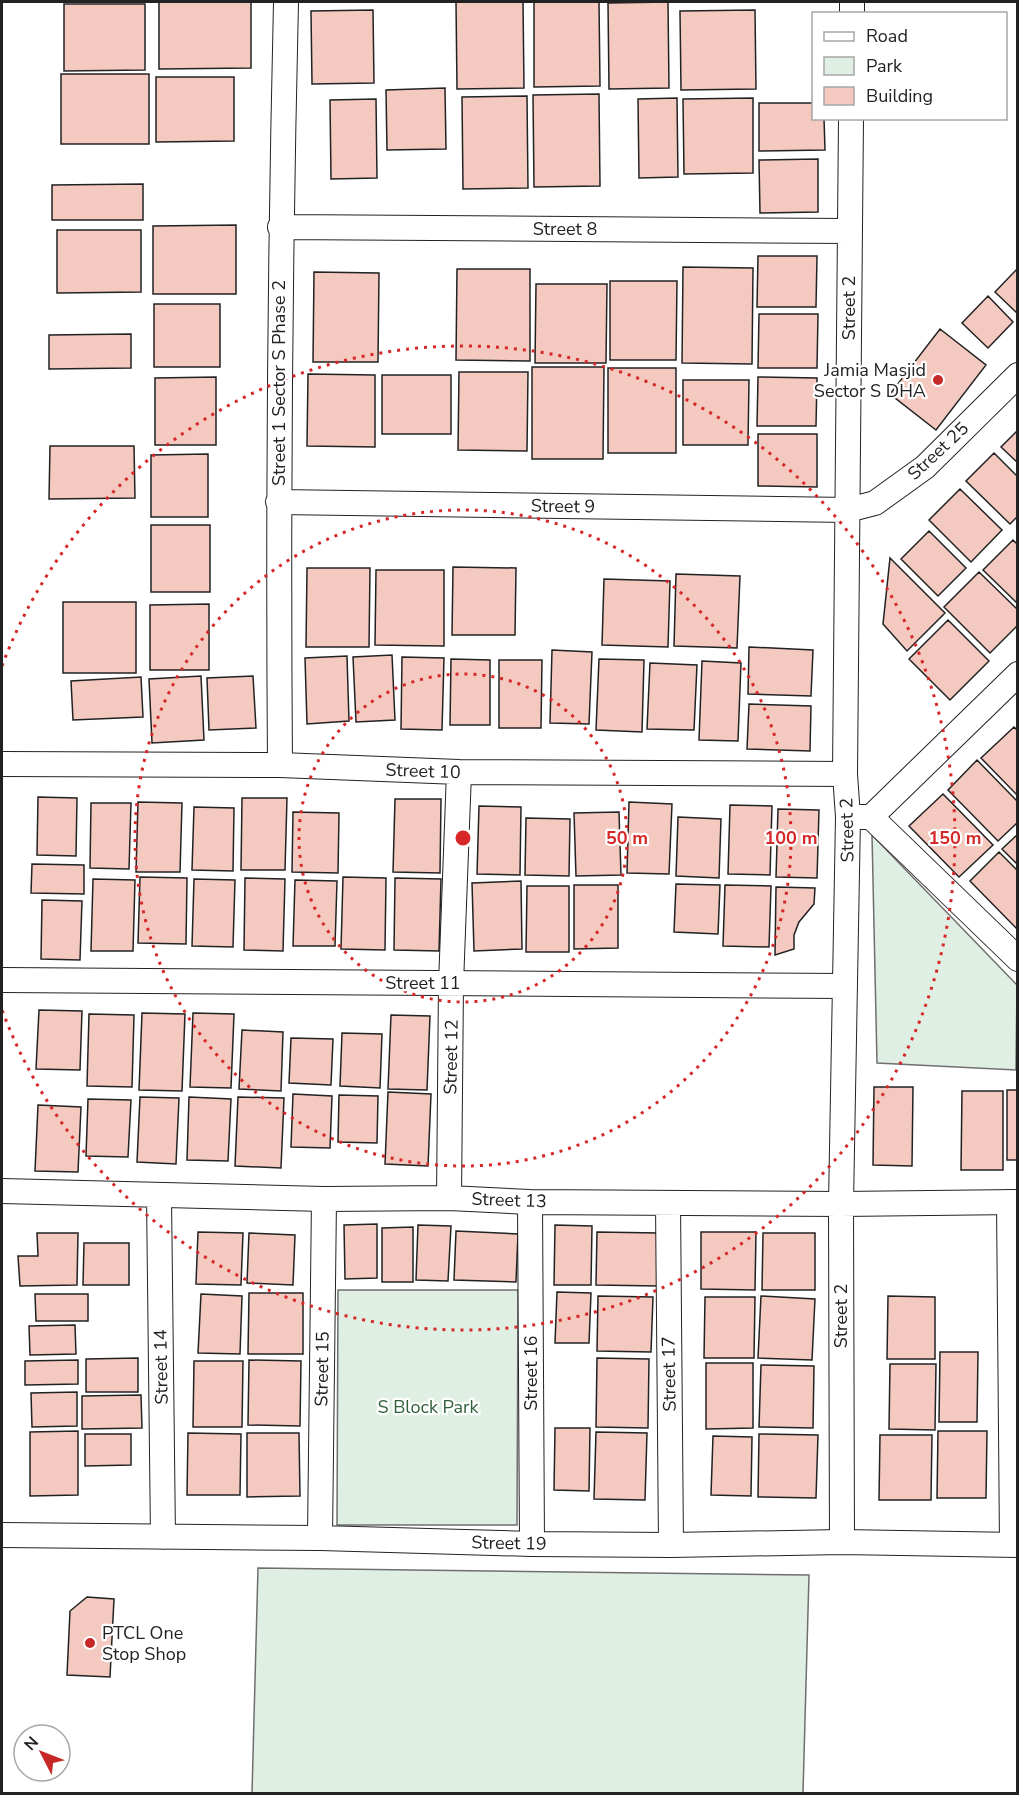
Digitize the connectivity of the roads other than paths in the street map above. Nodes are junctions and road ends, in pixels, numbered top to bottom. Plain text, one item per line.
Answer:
1 (286, 2) edge
2 (851, 120) edge
3 (280, 227) junction
4 (849, 231) junction
5 (1017, 375) edge
6 (278, 502) junction
7 (848, 510) junction
8 (1017, 674) edge
9 (2, 764) edge
10 (280, 765) junction
11 (459, 772) junction
12 (845, 774) junction
13 (860, 817) junction
14 (1017, 959) edge
15 (2, 980) edge
16 (452, 984) junction
17 (845, 986) junction
18 (2, 1191) edge
19 (159, 1197) junction
20 (450, 1198) junction
21 (324, 1199) junction
22 (530, 1202) junction
23 (1013, 1202) edge
24 (668, 1203) junction
25 (841, 1204) junction
26 (2, 1535) edge
27 (163, 1537) junction
28 (320, 1538) junction
29 (842, 1542) junction
30 (532, 1544) junction
31 (671, 1545) junction
32 (1015, 1545) edge

1 - 3 street, Street 1 Sector S Phase 2
2 - 4 street, Street 2
3 - 4 street, Street 8
3 - 6 street, Street 1 Sector S Phase 2
4 - 7 street, Street 2
5 - 7 street, Street 25
6 - 7 street, Street 9
6 - 10 street, Street 1 Sector S Phase 2
7 - 12 street, Street 2
8 - 13 street
9 - 10 street, Street 10
10 - 11 street, Street 10
11 - 12 street, Street 10
11 - 16 street, Street 12
12 - 13 street, Street 2
13 - 14 street
13 - 17 street, Street 2
15 - 16 street, Street 11
16 - 17 street, Street 11
16 - 20 street, Street 12
17 - 25 street, Street 2
18 - 19 street, Street 13
19 - 21 street, Street 13
19 - 27 street, Street 14
20 - 21 street, Street 13
20 - 22 street, Street 13
21 - 28 street, Street 15
22 - 24 street, Street 13
22 - 30 street, Street 16
23 - 25 street, Street 13
23 - 32 street
24 - 25 street, Street 13
24 - 31 street, Street 17
25 - 29 street, Street 2
26 - 27 street, Street 19
27 - 28 street, Street 19
28 - 30 street, Street 19
29 - 31 street, Street 19
29 - 32 street, Street 19
30 - 31 street, Street 19

